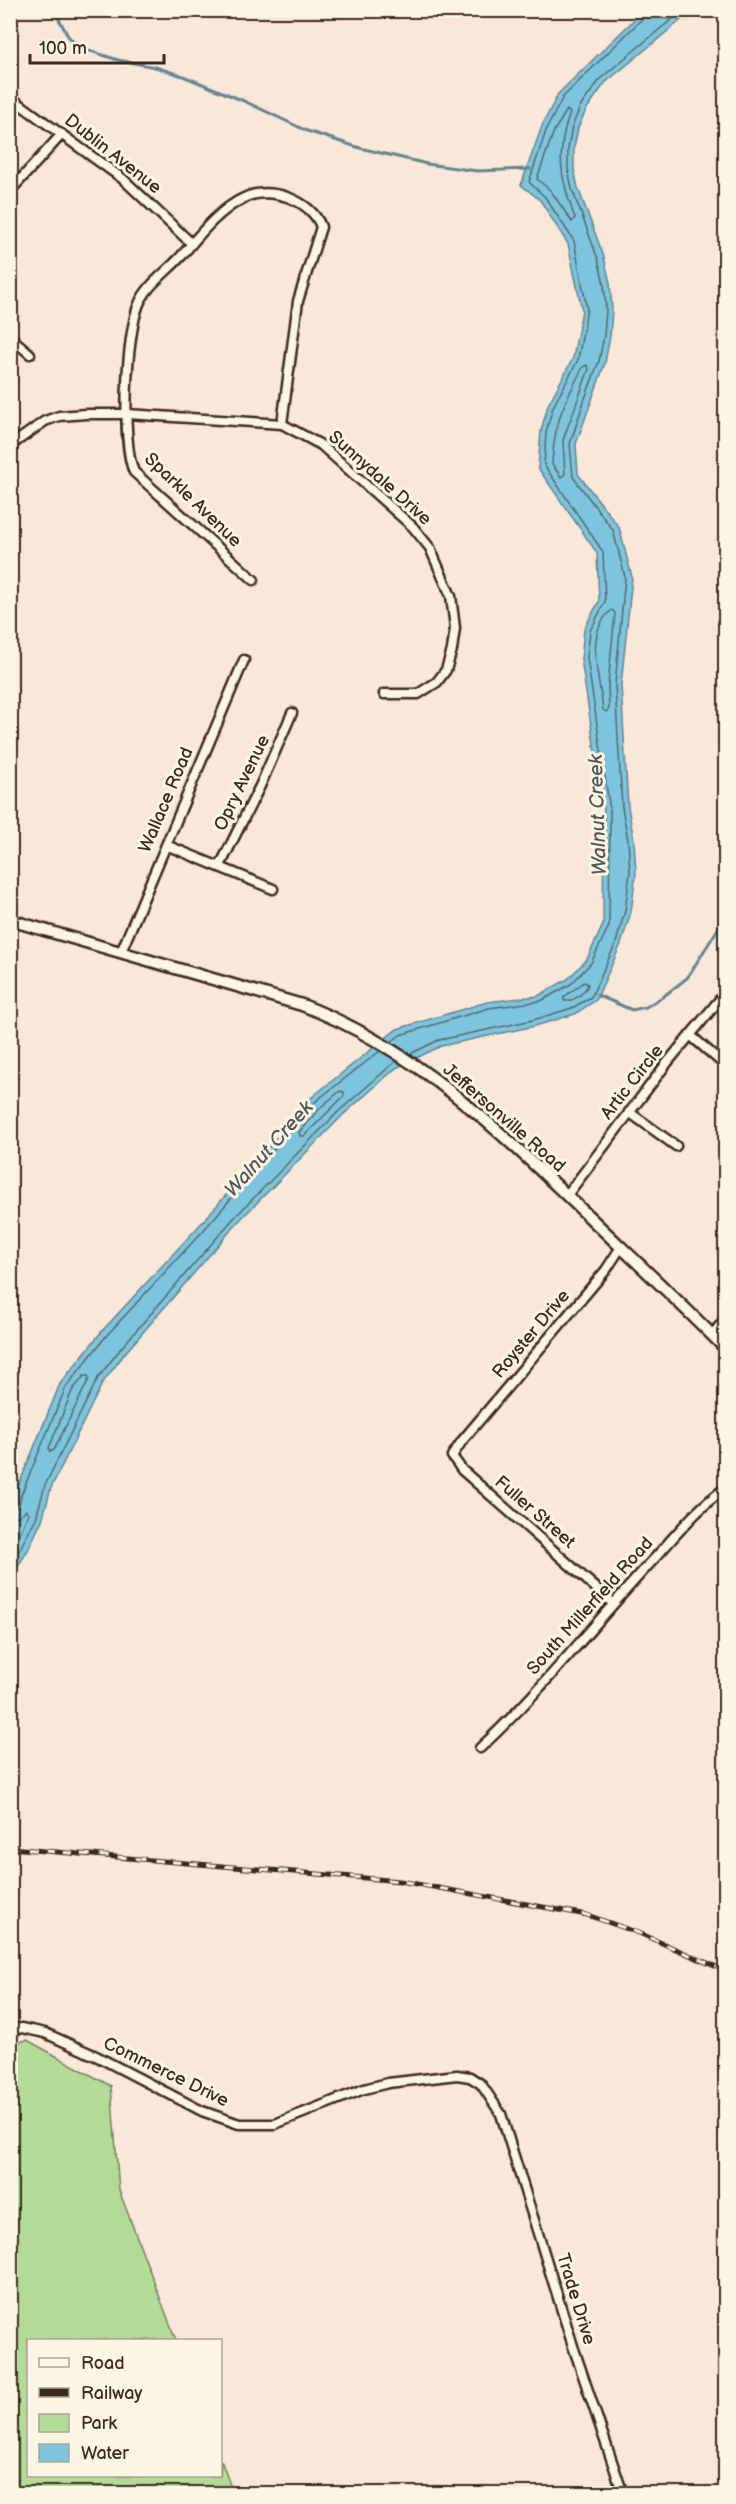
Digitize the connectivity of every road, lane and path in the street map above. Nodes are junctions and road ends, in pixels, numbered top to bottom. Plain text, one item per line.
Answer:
1 (10, 97) edge
2 (62, 134) junction
3 (10, 191) edge
4 (191, 243) junction
5 (10, 337) edge
6 (30, 354) dead end
7 (128, 414) junction
8 (282, 424) junction
9 (10, 446) edge
10 (254, 579) dead end
11 (244, 660) dead end
12 (384, 694) dead end
13 (292, 713) dead end
14 (166, 845) junction
15 (219, 866) junction
16 (273, 889) dead end
17 (10, 920) edge
18 (121, 952) junction
19 (726, 992) edge
20 (690, 1035) junction
21 (726, 1066) edge
22 (629, 1112) junction
23 (676, 1146) dead end
24 (567, 1195) junction
25 (621, 1247) junction
26 (726, 1318) edge
27 (712, 1335) junction
28 (726, 1349) edge
29 (462, 1441) joint
30 (726, 1488) edge
31 (613, 1603) junction
32 (480, 1748) dead end
33 (10, 2030) edge
34 (501, 2114) joint
35 (623, 2493) edge

1 - 2 street, Dublin Avenue
2 - 3 street
2 - 4 street, Dublin Avenue
4 - 7 street, Sparkle Avenue
4 - 8 street, Sparkle Avenue
5 - 6 street
7 - 8 street, Sunnydale Drive
7 - 9 street, Sunnydale Drive
7 - 10 street, Sparkle Avenue
8 - 12 street, Sunnydale Drive
11 - 14 street, Wallace Road
13 - 15 street, Opry Avenue
14 - 15 street
14 - 18 street, Wallace Road
15 - 16 street
17 - 18 street, Jeffersonville Road
18 - 24 street, Jeffersonville Road
19 - 20 street, Artic Circle
20 - 21 street
20 - 22 street, Artic Circle
22 - 23 street
22 - 24 street, Artic Circle
24 - 25 street, Jeffersonville Road
25 - 27 street, Jeffersonville Road
25 - 29 street, Royster Drive
26 - 27 street
27 - 28 street, Jeffersonville Road
29 - 31 street, Fuller Street
30 - 31 street, South Millerfield Road
31 - 32 street, South Millerfield Road
33 - 34 street, Commerce Drive
34 - 35 street, Trade Drive

